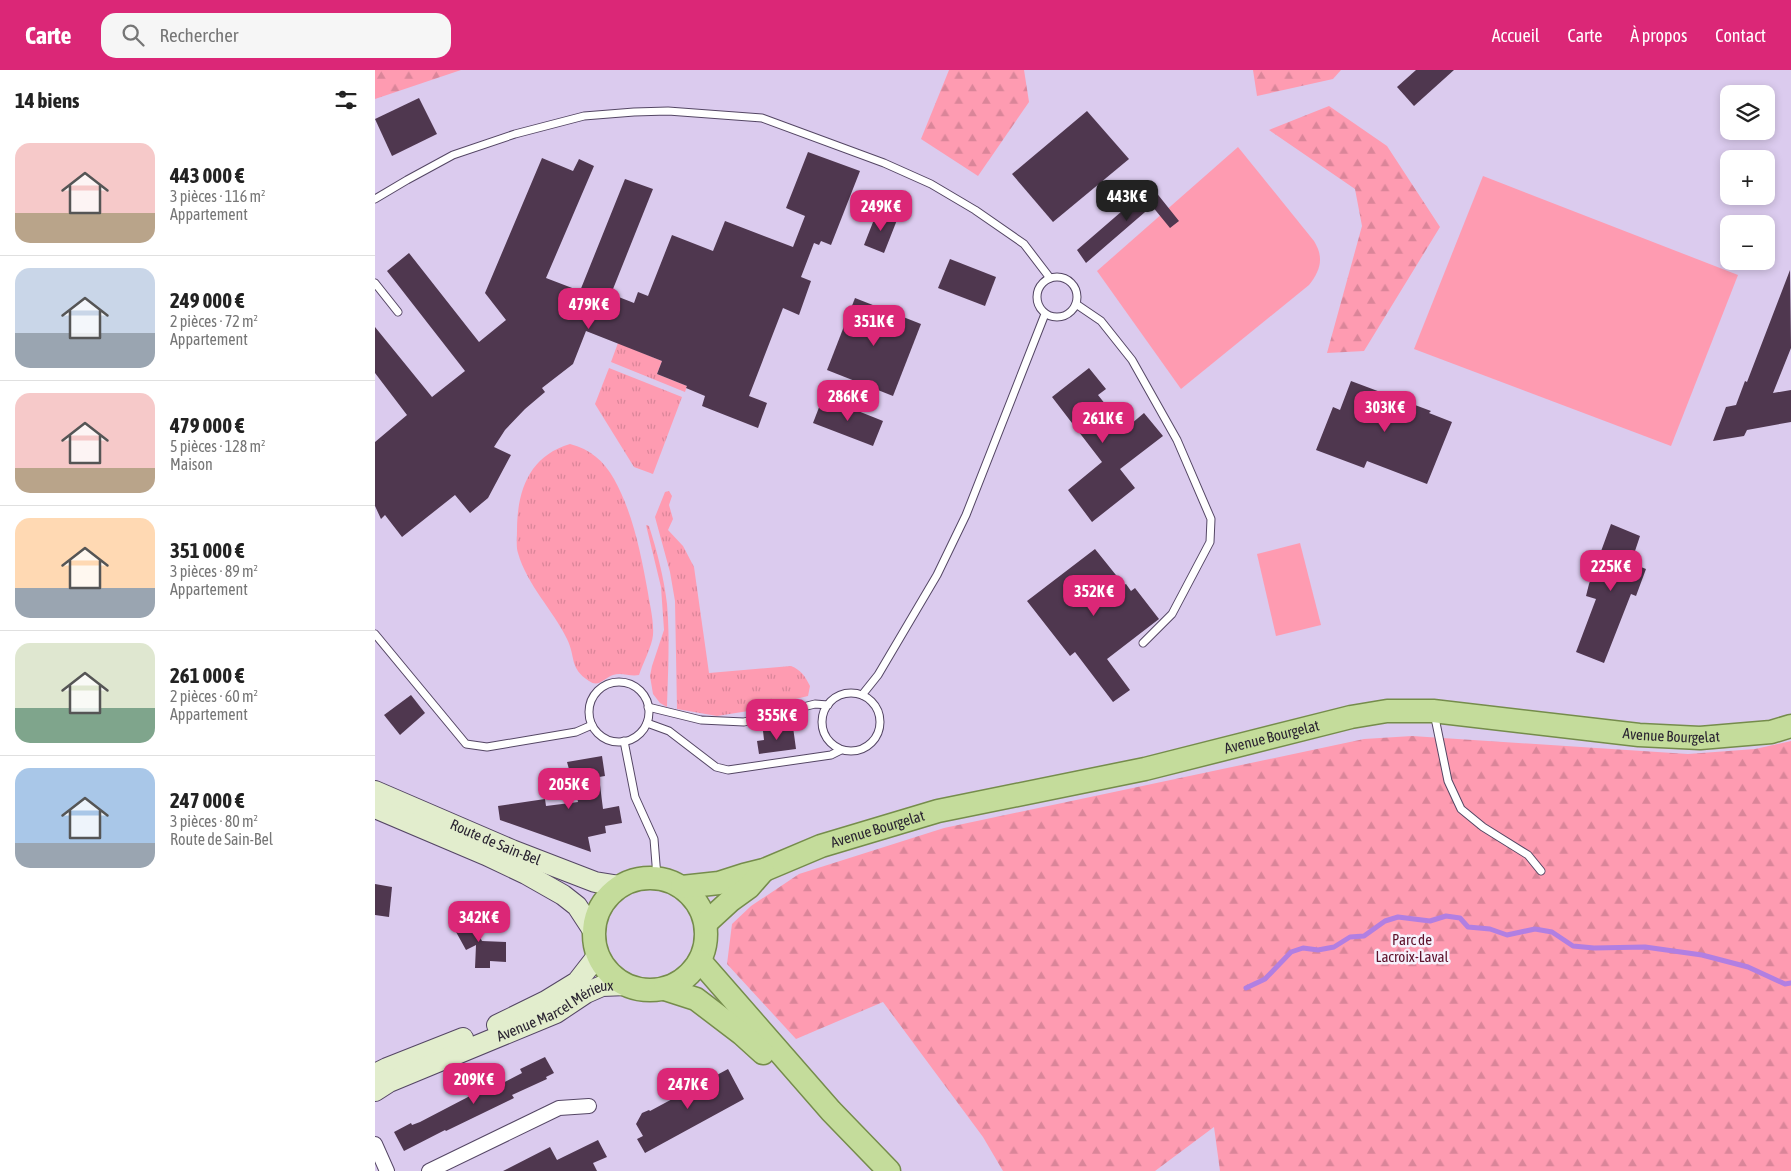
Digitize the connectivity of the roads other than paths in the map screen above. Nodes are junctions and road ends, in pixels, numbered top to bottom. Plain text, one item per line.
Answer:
1 (375, 199) edge
2 (1050, 278) junction
3 (375, 283) edge
4 (1076, 304) junction
5 (398, 312) dead end
6 (1045, 314) junction
7 (375, 634) edge
8 (1143, 643) dead end
9 (862, 695) junction
10 (828, 705) junction
11 (649, 707) junction
12 (1433, 711) junction
13 (647, 722) junction
14 (592, 725) junction
15 (1791, 726) edge
16 (624, 741) junction
17 (841, 750) junction
18 (375, 791) edge
19 (375, 808) edge
20 (764, 870) junction
21 (1541, 870) dead end
22 (657, 877) junction
23 (620, 886) junction
24 (682, 887) junction
25 (706, 923) junction
26 (594, 932) junction
27 (598, 955) junction
28 (700, 961) junction
29 (627, 986) junction
30 (665, 989) junction
31 (375, 1074) edge
32 (375, 1091) edge
33 (589, 1106) dead end
34 (831, 1111) junction
35 (375, 1144) edge
36 (387, 1171) edge
37 (429, 1171) edge
38 (889, 1171) edge

1 - 2 lane
2 - 4 lane
2 - 6 lane
3 - 5 lane
4 - 6 lane
4 - 8 lane
6 - 9 lane
7 - 14 lane
9 - 10 lane
9 - 17 lane
10 - 11 lane
10 - 17 lane
11 - 13 lane
11 - 14 lane
12 - 15 main road, Avenue Bourgelat
12 - 20 main road, Avenue Bourgelat
12 - 21 lane
13 - 16 lane
13 - 17 lane
14 - 16 lane
16 - 22 lane
18 - 23 main road, Route de Sain-Bel
19 - 26 main road, Route de Sain-Bel
20 - 24 main road, Avenue Bourgelat
20 - 25 main road, Avenue Bourgelat
22 - 23 main road
22 - 24 main road
23 - 26 main road
24 - 25 main road
25 - 28 main road
26 - 27 main road
27 - 29 main road
27 - 31 main road, Avenue Marcel Mérieux
28 - 30 main road
28 - 34 main road
29 - 30 main road
29 - 32 main road, Avenue Marcel Mérieux
30 - 34 main road
33 - 37 street
34 - 38 main road
35 - 36 street

